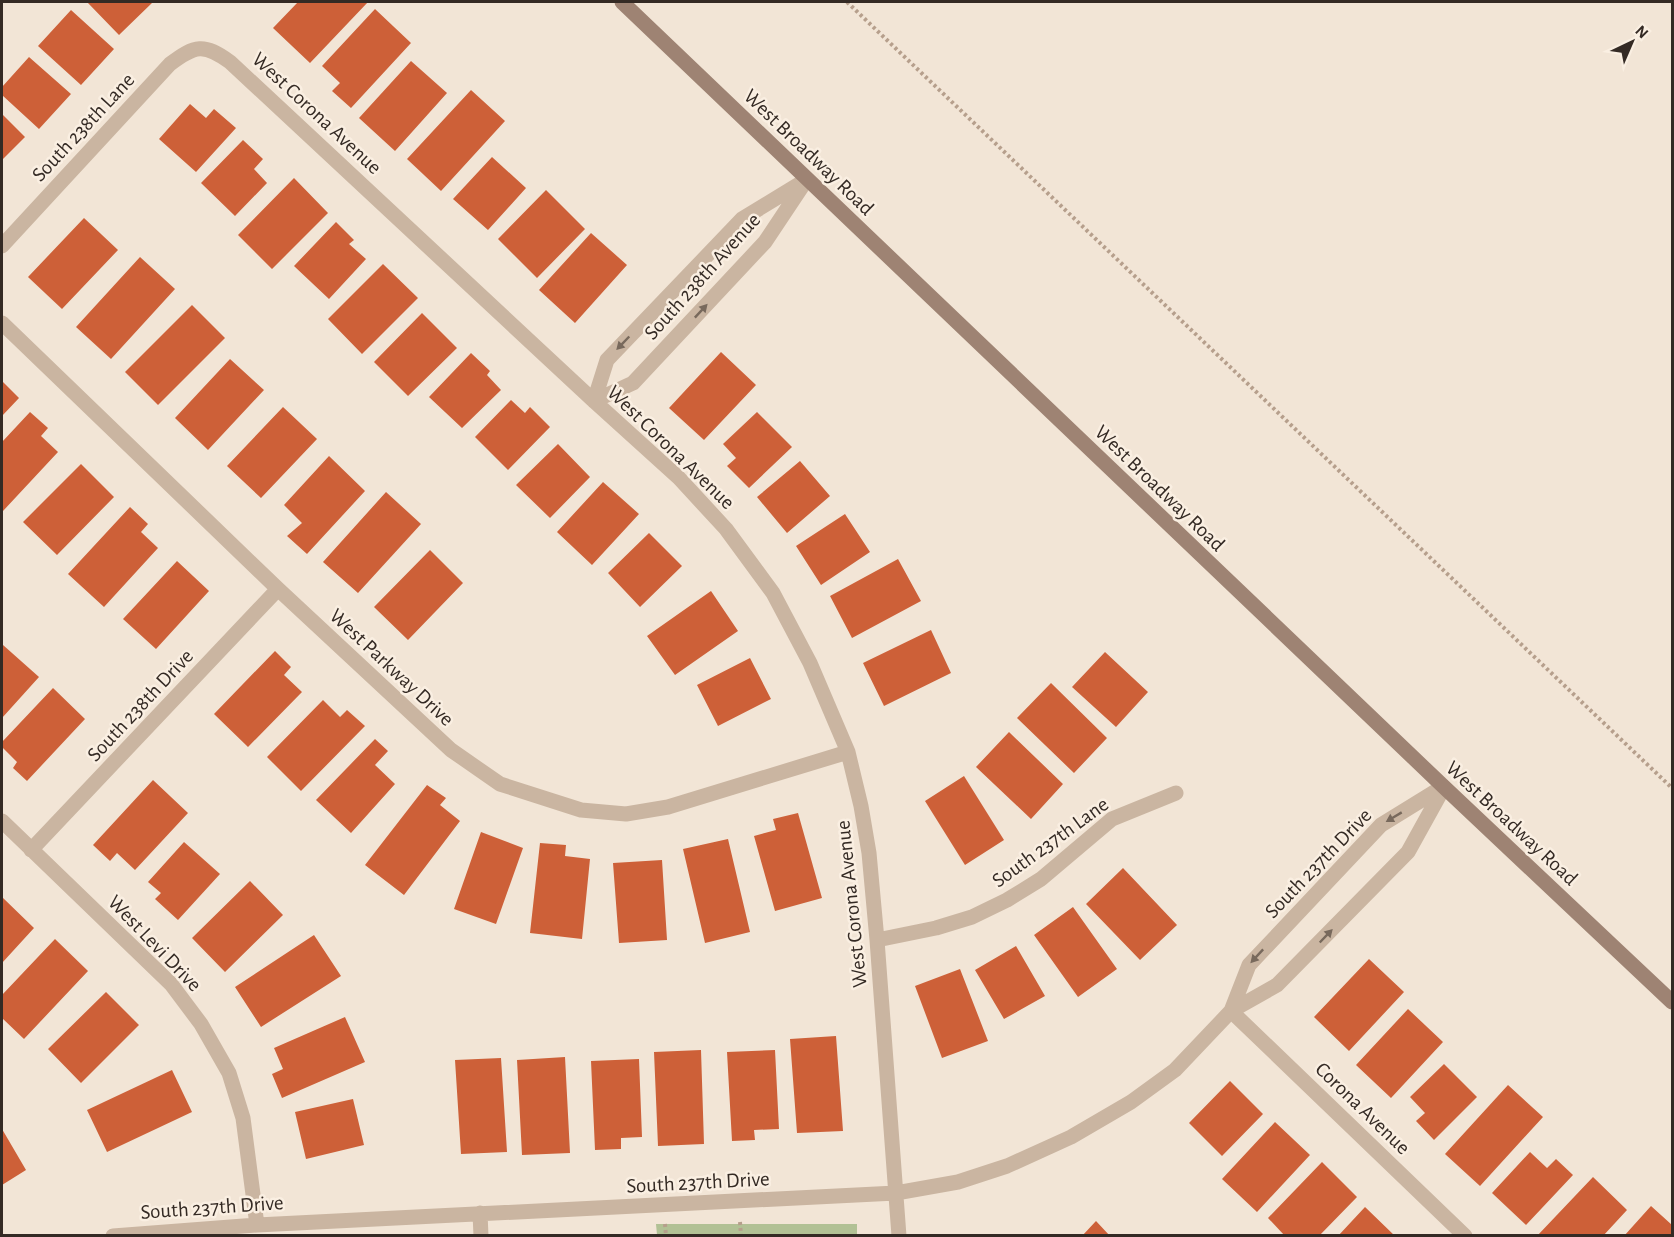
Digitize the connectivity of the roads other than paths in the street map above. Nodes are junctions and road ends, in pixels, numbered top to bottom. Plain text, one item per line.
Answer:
1 (621, 2) edge
2 (202, 48) joint
3 (806, 180) junction
4 (2, 246) edge
5 (2, 323) edge
6 (594, 401) junction
7 (278, 589) junction
8 (848, 752) junction
9 (1444, 787) junction
10 (1176, 793) dead end
11 (2, 821) edge
12 (31, 850) junction
13 (877, 940) junction
14 (1672, 1002) edge
15 (1231, 1011) junction
16 (896, 1193) junction
17 (480, 1213) junction
18 (257, 1225) junction
19 (113, 1236) edge
20 (481, 1236) edge
21 (899, 1236) edge
22 (1465, 1236) edge

1 - 3 main road, West Broadway Road
2 - 4 street, South 238th Lane
2 - 6 street, West Corona Avenue
6 -> 3 street, South 238th Avenue
3 -> 6 street, South 238th Avenue
3 - 9 main road, West Broadway Road
5 - 7 street, West Parkway Drive
6 - 8 street, West Corona Avenue
7 - 8 street, West Parkway Drive
7 - 12 street, South 238th Drive
8 - 13 street, West Corona Avenue
9 - 14 main road, West Broadway Road
15 -> 9 street, South 237th Drive
9 -> 15 street, South 237th Drive
10 - 13 street, South 237th Lane
11 - 12 street, West Levi Drive
12 - 18 street, West Levi Drive
13 - 16 street, West Corona Avenue
15 - 16 street, South 237th Drive
15 - 22 street, Corona Avenue
16 - 17 street, South 237th Drive
16 - 21 street, West Corona Avenue
17 - 18 street, South 237th Drive
17 - 20 street
18 - 19 street, South 237th Drive

